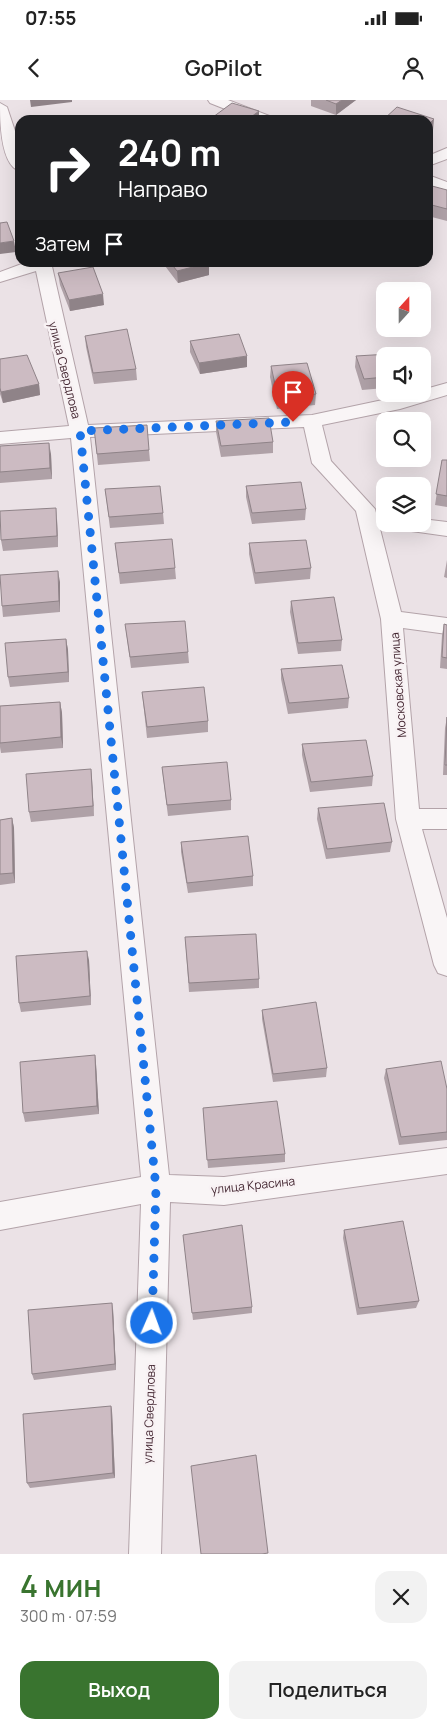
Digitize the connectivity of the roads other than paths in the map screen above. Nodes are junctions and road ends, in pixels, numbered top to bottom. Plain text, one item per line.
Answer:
1 (214, 100) edge
2 (0, 107) edge
3 (254, 115) edge
4 (15, 153) edge
5 (447, 153) edge
6 (433, 159) edge
7 (433, 182) edge
8 (447, 187) edge
9 (32, 267) edge
10 (42, 267) edge
11 (0, 277) edge
12 (447, 389) edge
13 (312, 421) junction
14 (80, 431) junction
15 (0, 438) edge
16 (375, 513) edge
17 (431, 527) edge
18 (447, 529) edge
19 (392, 619) junction
20 (447, 626) edge
21 (447, 818) edge
22 (408, 819) junction
23 (447, 965) edge
24 (447, 1161) edge
25 (156, 1188) junction
26 (0, 1216) edge
27 (145, 1554) edge

1 - 3 street
2 - 4 street
5 - 6 street
7 - 8 street
9 - 11 street
10 - 14 street, улица Свердлова
12 - 13 street
13 - 14 street
13 - 16 street, Московская улица
14 - 15 street
14 - 25 street, улица Свердлова
16 - 19 street, Московская улица
17 - 18 street
19 - 20 street
19 - 22 street, Московская улица
21 - 22 street
22 - 23 street, Московская улица
24 - 25 street, улица Красина
25 - 26 street, улица Красина
25 - 27 street, улица Свердлова

